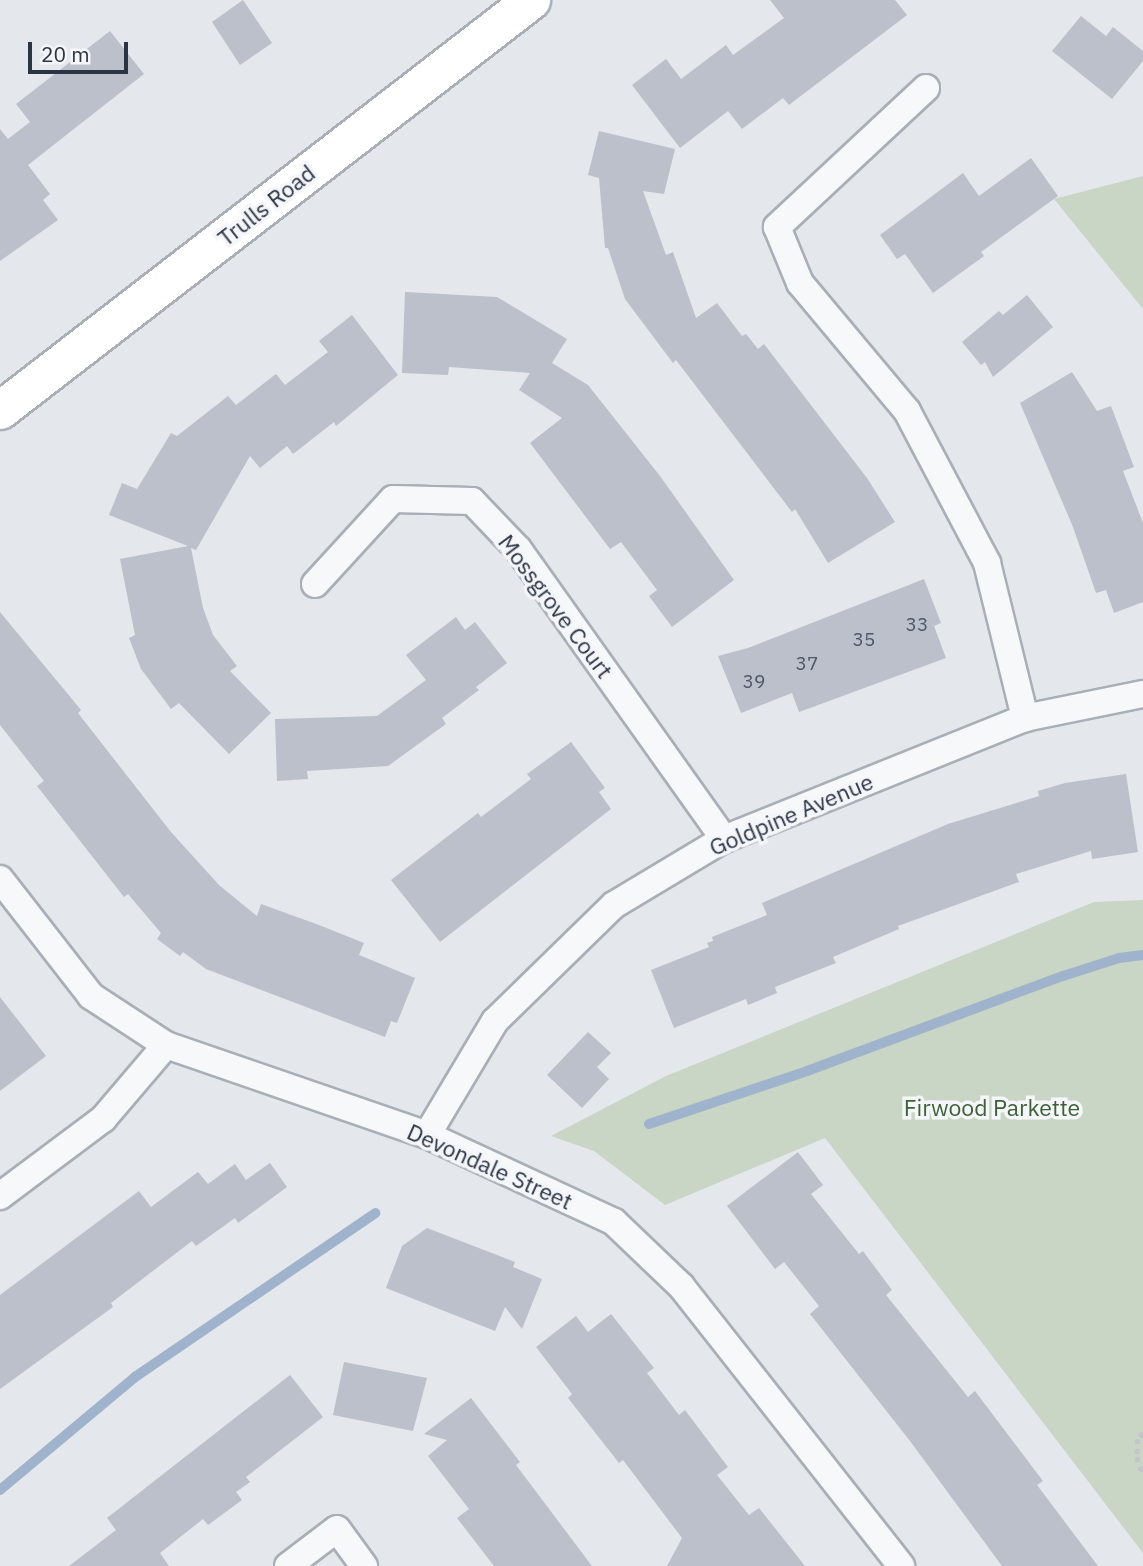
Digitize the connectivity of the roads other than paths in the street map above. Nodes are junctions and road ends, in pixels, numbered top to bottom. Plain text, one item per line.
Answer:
1 (531, 0) edge
2 (926, 88) dead end
3 (0, 410) edge
4 (315, 584) dead end
5 (1143, 694) edge
6 (1025, 718) junction
7 (724, 839) junction
8 (0, 879) edge
9 (166, 1045) junction
10 (427, 1135) junction
11 (0, 1196) edge
12 (288, 1566) edge
13 (364, 1566) edge
14 (901, 1566) edge

1 - 3 street, Trulls Road
2 - 6 street
4 - 7 street, Mossgrove Court
5 - 6 street, Goldpine Avenue
6 - 7 street, Goldpine Avenue
7 - 10 street, Goldpine Avenue
8 - 9 street, Devondale Street
9 - 10 street, Devondale Street
9 - 11 street
10 - 14 street, Devondale Street
12 - 13 street

